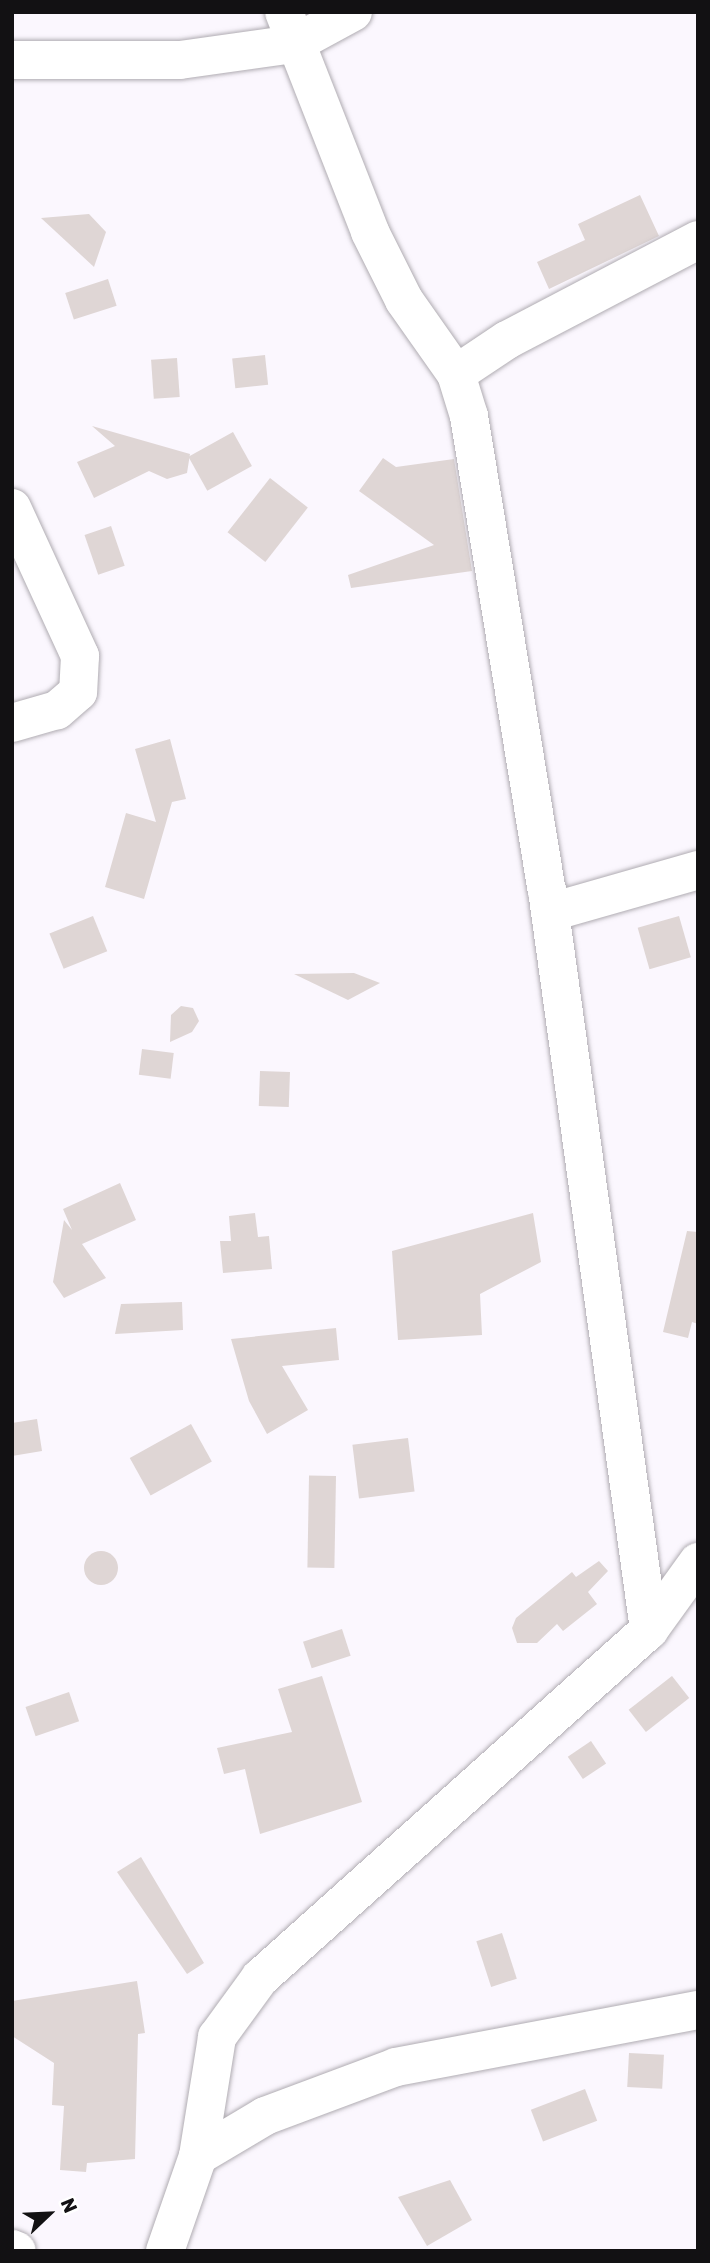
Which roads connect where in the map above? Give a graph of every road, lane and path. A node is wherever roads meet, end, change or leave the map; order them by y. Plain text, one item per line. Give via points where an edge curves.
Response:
1 (353, 12) edge
2 (289, 28) edge
3 (12, 60) edge
4 (698, 240) edge
5 (456, 374) junction
6 (12, 508) edge
7 (12, 723) edge
8 (698, 870) edge
9 (551, 912) junction
10 (698, 1562) edge
11 (649, 1630) junction
12 (698, 2010) edge
13 (198, 2156) junction
14 (165, 2251) edge

1 - 2 street
2 - 3 street via 180,60
2 - 5 street via 376,243 404,300
4 - 5 street via 507,340
5 - 9 street via 469,416
6 - 7 street via 80,656 78,692 57,710
8 - 9 street
9 - 11 street
10 - 11 street
11 - 13 street via 260,1978 217,2037
12 - 13 street via 396,2067 265,2116
13 - 14 street

